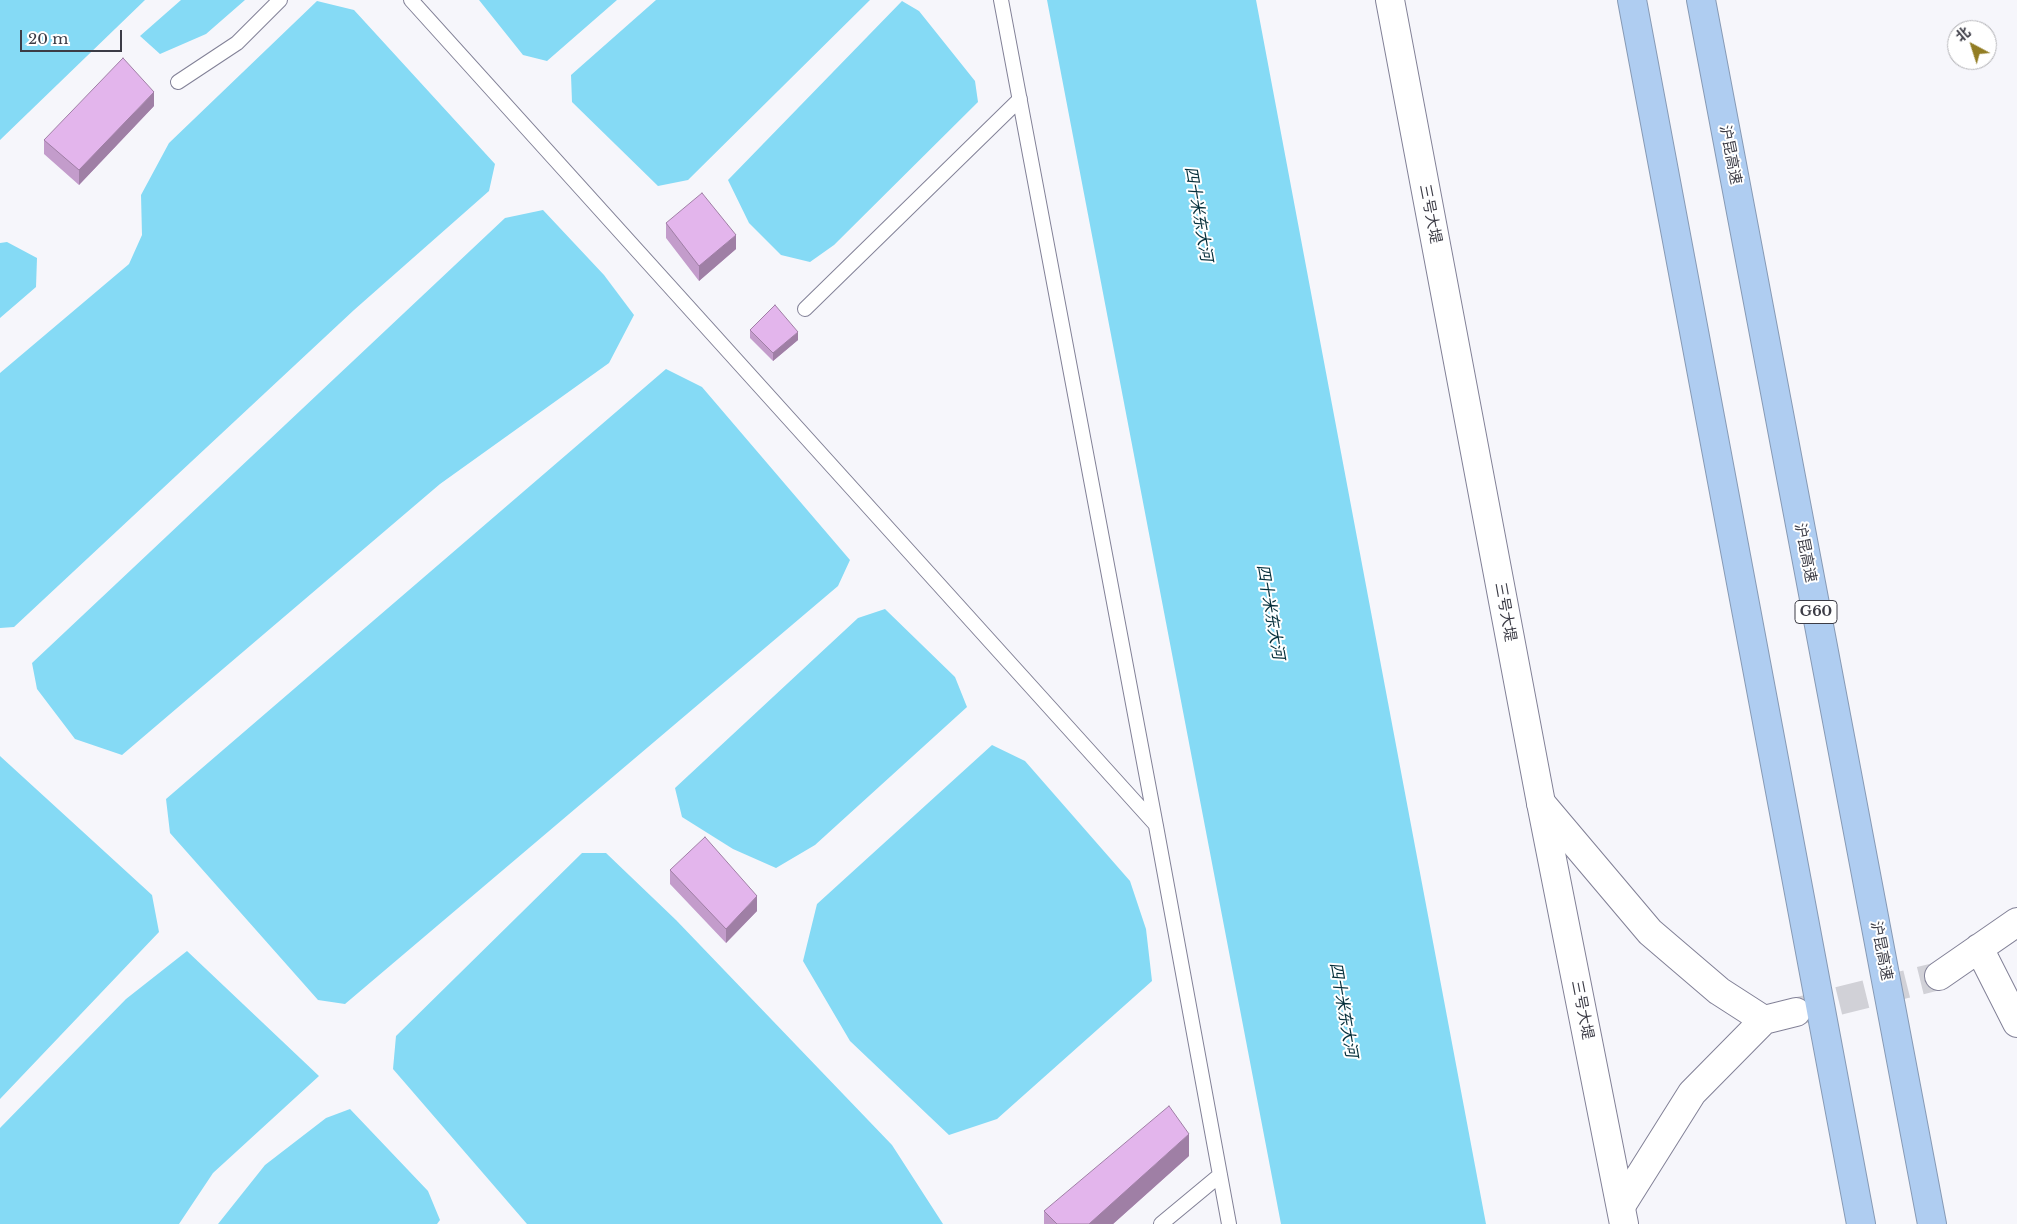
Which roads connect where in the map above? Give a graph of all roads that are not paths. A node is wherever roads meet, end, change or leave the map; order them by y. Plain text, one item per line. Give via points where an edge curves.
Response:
1 (280, 0) edge
2 (411, 0) edge
3 (1001, 0) edge
4 (1390, 0) edge
5 (1632, 0) edge
6 (1701, 0) edge
7 (178, 82) dead end
8 (1020, 99) junction
9 (805, 309) dead end
10 (1541, 803) junction
11 (1156, 826) junction
12 (2017, 922) edge
13 (1979, 948) junction
14 (1939, 976) tunnel mouth
15 (1796, 1012) tunnel mouth
16 (1764, 1020) junction
17 (2017, 1023) edge
18 (1220, 1175) junction
19 (1623, 1215) edge
20 (1161, 1224) edge
21 (1228, 1224) edge
22 (1861, 1224) edge
23 (1932, 1224) edge

1 - 7 lane via 236,43
2 - 11 lane
3 - 8 lane
4 - 10 street, 三号大堤
5 - 22 highway
6 - 23 highway, 沪昆高速 / G60
8 - 9 lane
8 - 11 lane
10 - 16 street via 1650,932 1719,991
10 - 19 street, 三号大堤
11 - 18 lane
12 - 13 street
13 - 14 street
13 - 17 street
15 - 16 street
16 - 19 street via 1692,1093
18 - 20 lane
18 - 21 lane

